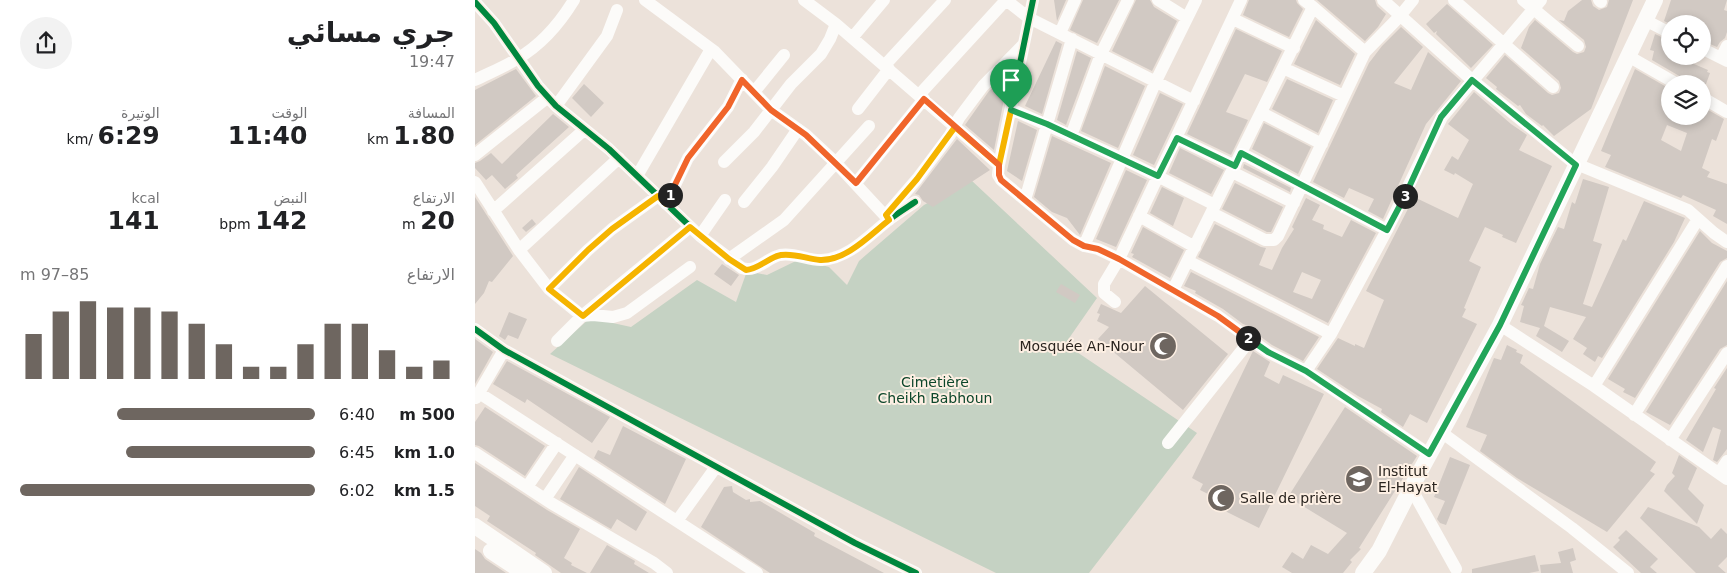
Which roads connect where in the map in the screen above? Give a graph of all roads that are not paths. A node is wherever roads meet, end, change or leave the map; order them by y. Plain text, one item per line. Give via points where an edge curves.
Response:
1 (574, 0) edge
2 (645, 0) edge
3 (884, 0) edge
4 (945, 0) edge
5 (1006, 0) edge
6 (1033, 0) edge
7 (1075, 0) edge
8 (1128, 0) edge
9 (1158, 0) edge
10 (1196, 0) edge
11 (1241, 0) edge
12 (1383, 0) edge
13 (1413, 0) edge
14 (1454, 0) edge
15 (1523, 0) edge
16 (1655, 0) edge
17 (475, 2) edge
18 (813, 2) edge
19 (1308, 4) edge
20 (1537, 4) edge
21 (617, 10) dead end
22 (1400, 16) junction
23 (1029, 18) junction
24 (1187, 18) junction
25 (1233, 19) junction
26 (1645, 20) junction
27 (836, 24) junction
28 (1661, 28) edge
29 (1060, 33) junction
30 (852, 38) junction
31 (1072, 39) junction
32 (1504, 43) junction
33 (1024, 44) junction
34 (1578, 46) dead end
35 (1727, 46) edge
36 (1294, 48) junction
37 (711, 49) junction
38 (1365, 52) junction
39 (1711, 53) edge
40 (1101, 54) junction
41 (784, 55) dead end
42 (1628, 56) junction
43 (519, 59) junction
44 (1724, 60) edge
45 (887, 67) junction
46 (1283, 68) junction
47 (1661, 75) edge
48 (475, 80) edge
49 (742, 80) junction
50 (1472, 80) junction
51 (1156, 81) junction
52 (1553, 87) dead end
53 (754, 92) junction
54 (1345, 96) junction
55 (922, 97) junction
56 (1194, 101) junction
57 (552, 102) junction
58 (1711, 103) edge
59 (858, 109) dead end
60 (771, 110) junction
61 (1011, 110) junction
62 (1727, 112) edge
63 (1262, 113) junction
64 (1047, 124) junction
65 (869, 126) dead end
66 (955, 127) junction
67 (798, 129) junction
68 (584, 130) junction
69 (1071, 136) junction
70 (1177, 138) junction
71 (1321, 144) junction
72 (1241, 153) junction
73 (475, 155) edge
74 (619, 158) junction
75 (1123, 158) junction
76 (723, 162) dead end
77 (836, 163) junction
78 (999, 165) junction
79 (1576, 165) junction
80 (1233, 169) junction
81 (637, 176) junction
82 (1158, 176) junction
83 (475, 182) edge
84 (856, 183) junction
85 (1302, 184) junction
86 (662, 200) junction
87 (725, 200) dead end
88 (1025, 200) junction
89 (744, 202) dead end
90 (915, 202) dead end
91 (1294, 203) junction
92 (1214, 209) junction
93 (493, 211) junction
94 (1139, 216) junction
95 (887, 218) junction
96 (1698, 219) junction
97 (690, 227) junction
98 (1387, 230) junction
99 (699, 236) junction
100 (1727, 242) edge
101 (1084, 246) junction
102 (1195, 247) junction
103 (519, 250) junction
104 (729, 259) junction
105 (1119, 259) junction
106 (1188, 261) junction
107 (690, 266) dead end
108 (1727, 266) edge
109 (549, 289) junction
110 (1173, 290) junction
111 (1115, 302) dead end
112 (583, 316) junction
113 (1500, 325) junction
114 (475, 329) edge
115 (1331, 334) junction
116 (1251, 339) junction
117 (557, 341) dead end
118 (504, 350) junction
119 (1727, 353) edge
120 (1306, 371) junction
121 (1593, 386) junction
122 (477, 397) edge
123 (1635, 416) junction
124 (1441, 432) junction
125 (1670, 440) junction
126 (557, 443) junction
127 (1168, 443) dead end
128 (475, 453) edge
129 (1429, 454) junction
130 (575, 455) junction
131 (1727, 461) edge
132 (716, 467) junction
133 (1723, 476) edge
134 (527, 487) junction
135 (1411, 488) junction
136 (545, 499) junction
137 (677, 521) junction
138 (475, 526) edge
139 (475, 540) edge
140 (1456, 569) dead end
141 (524, 573) edge
142 (544, 573) edge
143 (667, 573) edge
144 (757, 573) edge
145 (916, 573) edge
146 (1363, 573) edge
147 (1628, 573) edge

1 - 43 street via 545,38
2 - 37 street
3 - 30 street
4 - 45 street
5 - 23 street
5 - 55 street
6 - 23 street
7 - 29 street
8 - 40 street
9 - 24 street
10 - 24 street
11 - 25 street
12 - 22 street
13 - 22 street
14 - 32 street
15 - 20 street
16 - 26 main road
17 - 43 street
18 - 27 street
19 - 36 street
19 - 38 street
20 - 32 street
20 - 34 street
21 - 57 street via 607,36
22 - 38 street
22 - 50 street
23 - 29 street
23 - 33 street
24 - 51 street
25 - 36 street
25 - 56 street
26 - 28 street
26 - 42 main road
27 - 30 street
27 - 60 street via 821,54
29 - 31 street
30 - 45 street
31 - 40 street
31 - 64 street
32 - 50 street
32 - 52 street
33 - 61 street
33 - 66 street via 983,86
35 - 44 street
36 - 46 street
37 - 49 street
37 - 81 street
38 - 54 street
39 - 44 street
40 - 51 street
40 - 69 street
41 - 53 street
42 - 47 street
42 - 79 main road
43 - 48 street
43 - 57 street
45 - 55 street
45 - 59 street
46 - 54 street
46 - 63 street
49 - 53 street
49 - 86 street via 728,107 688,158
50 - 79 street
50 - 98 street via 1441,117
51 - 56 street
51 - 75 street
53 - 60 street
54 - 71 street
55 - 66 street
55 - 84 street
56 - 70 street
57 - 68 street
57 - 73 street
58 - 62 street
60 - 67 street
60 - 76 street
61 - 64 street
61 - 78 street
63 - 71 street
63 - 72 street
64 - 69 street
64 - 88 street
65 - 77 street
66 - 78 street
66 - 95 street
67 - 77 street
67 - 89 street
68 - 74 street
68 - 93 street
69 - 75 street
70 - 80 street
70 - 82 street
71 - 85 street
72 - 80 street
72 - 85 street
74 - 81 street
74 - 103 street
75 - 82 street
75 - 101 street
77 - 84 street
77 - 104 street via 784,220
78 - 88 street via 1001,180
79 - 96 street via 1688,210
79 - 113 main road
80 - 91 street
80 - 92 street
81 - 86 street
82 - 92 street
82 - 94 street
83 - 93 street
84 - 95 street
85 - 91 street
85 - 98 street
86 - 97 street
86 - 109 street via 612,229
87 - 99 street
88 - 101 street
90 - 95 street
91 - 92 street via 1278,236 1269,241
92 - 102 street
93 - 103 street
94 - 102 street
94 - 105 street
95 - 104 street via 849,252 834,258 821,260 779,255 749,270
96 - 100 street
96 - 121 street
97 - 99 street
97 - 112 street
98 - 115 street
99 - 104 street
101 - 105 street
102 - 106 street
103 - 109 street
105 - 110 street
105 - 111 street via 1103,288
106 - 110 street
106 - 115 street
107 - 112 street via 627,313 613,317
108 - 123 street
109 - 112 street
110 - 116 street
112 - 117 street
113 - 121 street
113 - 124 main road
114 - 118 street
115 - 120 street
116 - 120 street via 1268,352
116 - 127 street
118 - 122 street
118 - 132 street
119 - 125 street
120 - 129 street
121 - 123 street
122 - 126 street
123 - 125 street
124 - 129 main road
124 - 147 street
125 - 133 street
126 - 130 street
126 - 134 street
128 - 134 street
129 - 135 main road
130 - 136 street
130 - 137 street
131 - 133 street
132 - 137 street
132 - 145 street
134 - 136 street
135 - 140 street
135 - 146 main road via 1379,551
136 - 143 street
137 - 144 street
138 - 142 main road
139 - 141 main road

